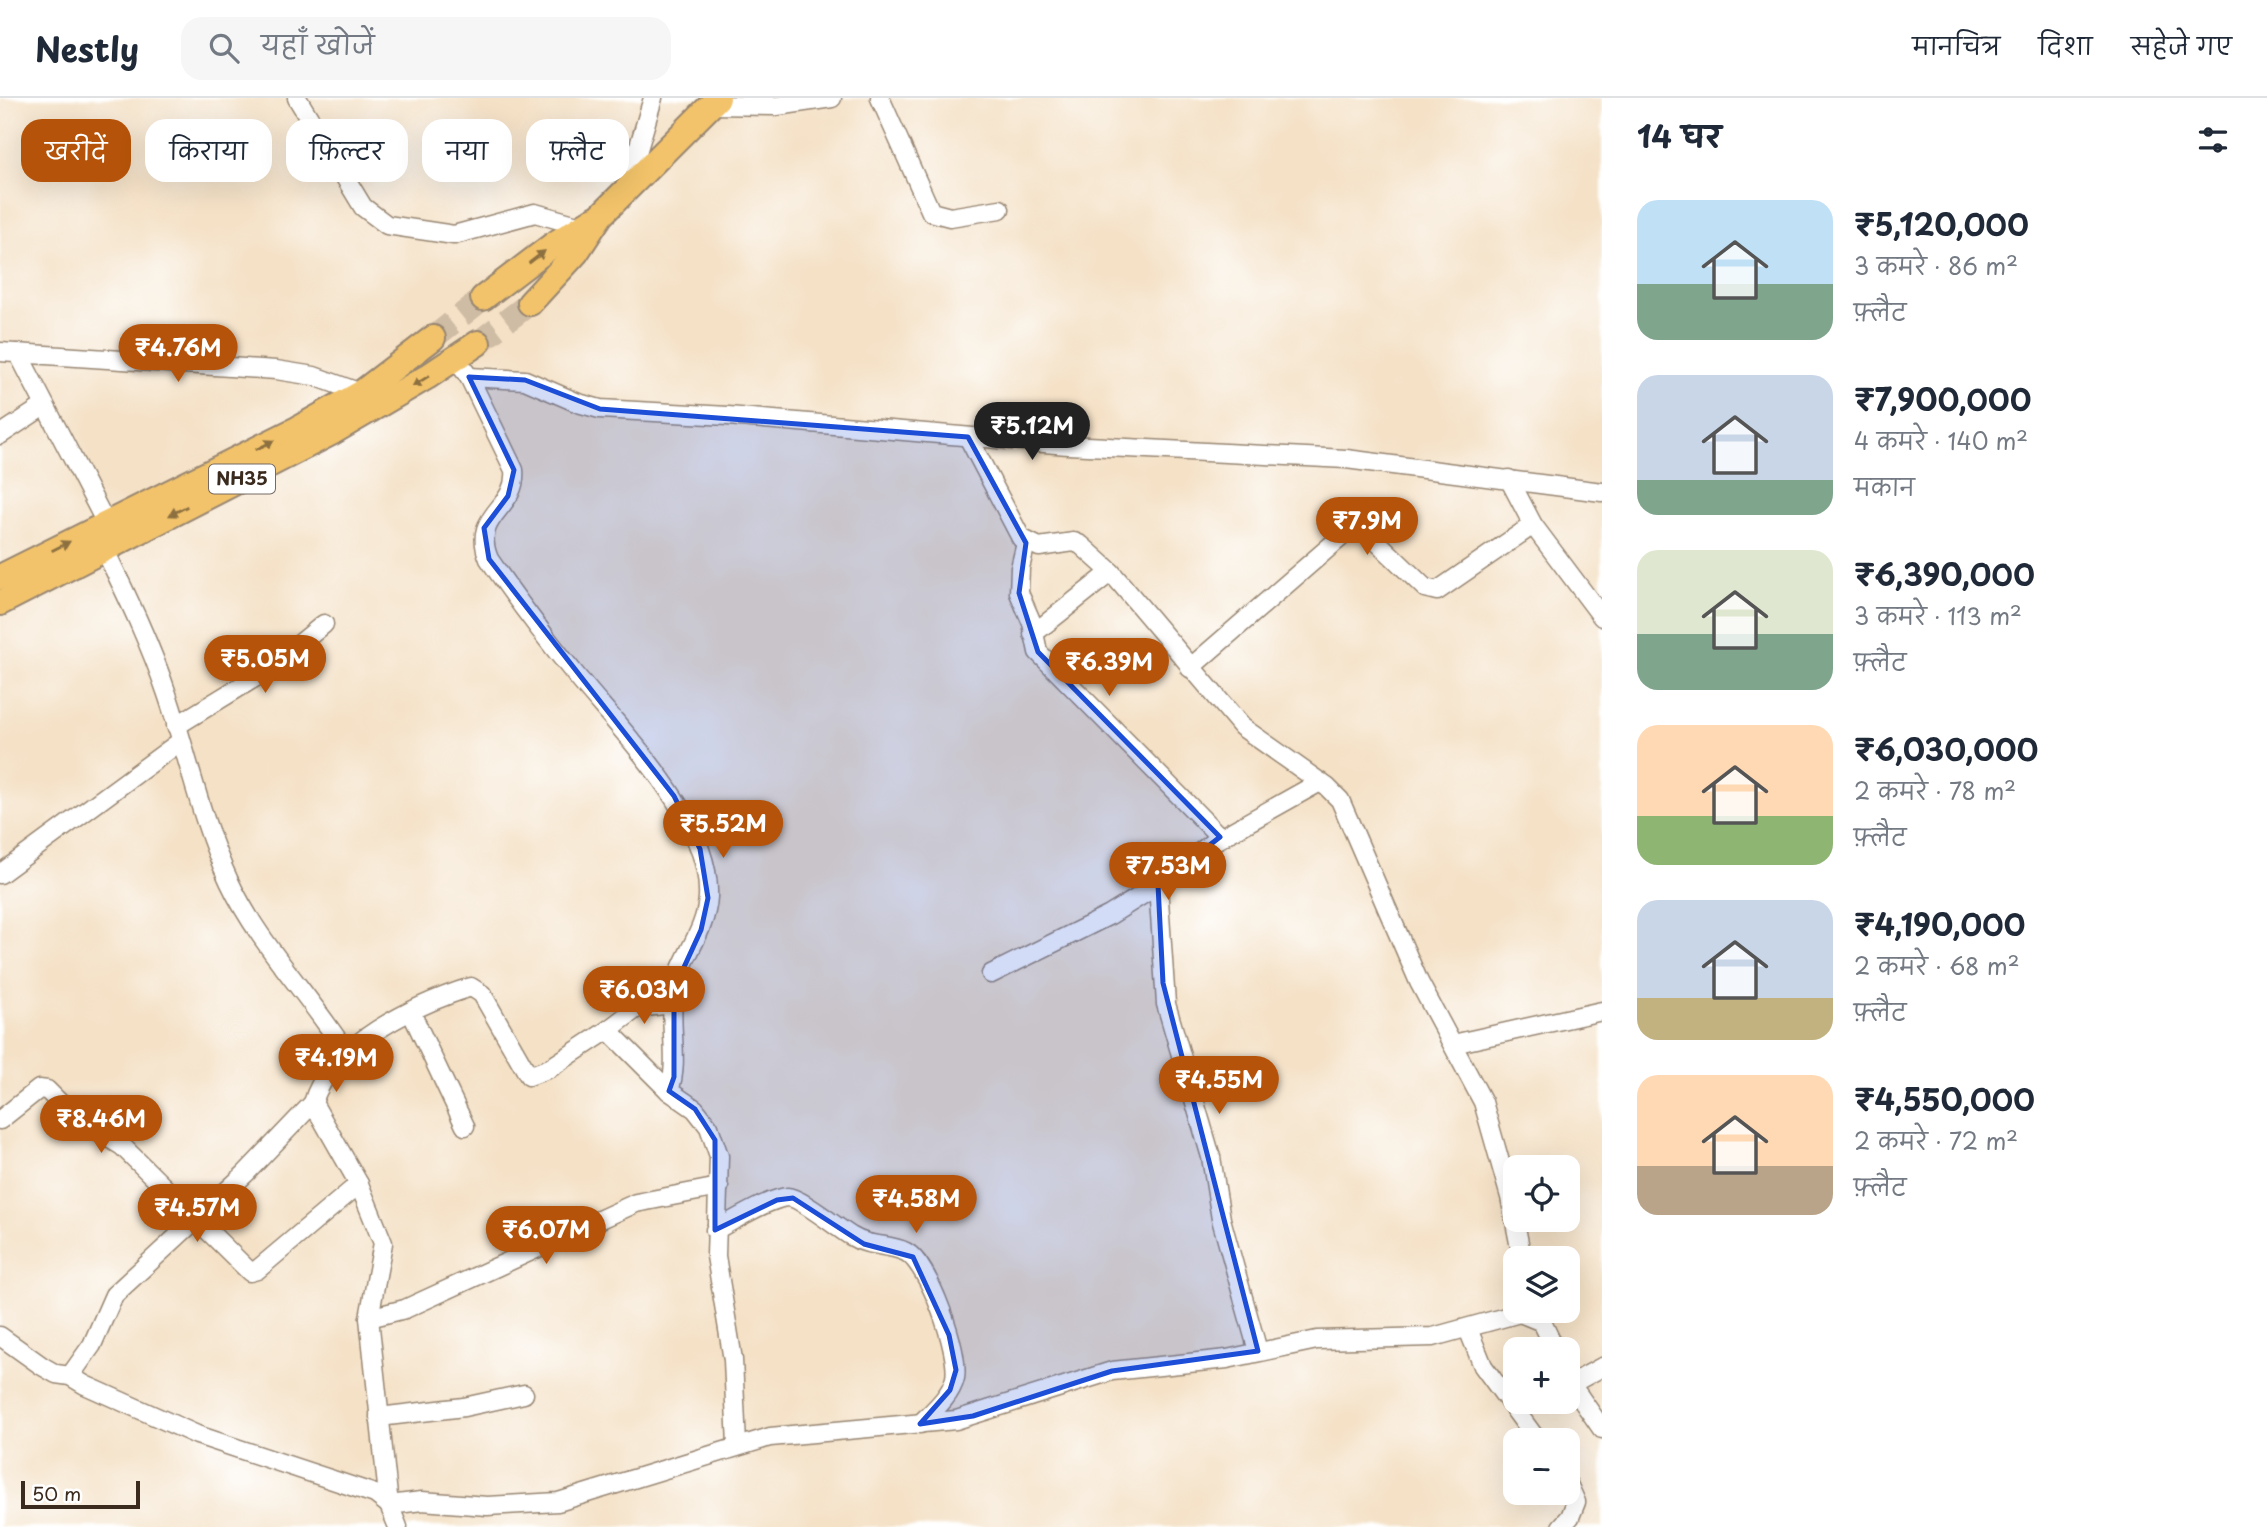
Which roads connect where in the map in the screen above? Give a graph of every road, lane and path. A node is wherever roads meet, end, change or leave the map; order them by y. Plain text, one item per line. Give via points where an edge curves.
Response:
1 (297, 98) edge
2 (653, 98) edge
3 (832, 98) edge
4 (880, 98) edge
5 (715, 101) edge
6 (626, 191) junction
7 (1000, 209) dead end
8 (591, 223) junction
9 (483, 298) tunnel mouth
10 (530, 303) tunnel mouth
11 (433, 338) tunnel mouth
12 (478, 343) tunnel mouth
13 (9, 352) edge
14 (462, 368) junction
15 (361, 393) junction
16 (44, 406) junction
17 (0, 435) edge
18 (968, 438) junction
19 (1509, 479) junction
20 (1602, 492) edge
21 (1533, 525) junction
22 (102, 534) junction
23 (1026, 543) junction
24 (1111, 572) junction
25 (0, 577) edge
26 (0, 603) edge
27 (1602, 616) edge
28 (324, 624) dead end
29 (1033, 634) junction
30 (1190, 668) junction
31 (179, 734) junction
32 (1320, 782) junction
33 (1220, 837) junction
34 (0, 874) edge
35 (1158, 886) junction
36 (991, 974) dead end
37 (672, 1004) junction
38 (411, 1012) junction
39 (1602, 1012) edge
40 (608, 1030) junction
41 (1453, 1044) junction
42 (345, 1052) junction
43 (669, 1091) junction
44 (313, 1103) junction
45 (0, 1120) edge
46 (466, 1126) dead end
47 (359, 1184) junction
48 (719, 1187) junction
49 (195, 1219) junction
50 (715, 1230) junction
51 (1520, 1246) edge
52 (369, 1318) junction
53 (1503, 1318) edge
54 (1468, 1329) junction
55 (0, 1336) edge
56 (1258, 1351) junction
57 (1602, 1367) edge
58 (71, 1376) junction
59 (1580, 1377) edge
60 (524, 1394) dead end
61 (1580, 1398) edge
62 (379, 1417) junction
63 (920, 1424) junction
64 (1528, 1428) edge
65 (1602, 1429) edge
66 (737, 1445) junction
67 (388, 1505) junction
68 (1575, 1505) edge
69 (398, 1527) edge
70 (1561, 1527) edge

1 - 8 street via 363,207 387,225 454,235 536,213
2 - 6 street
3 - 5 street via 777,106
4 - 7 street via 931,212 950,217
5 - 6 highway
6 - 8 highway
9 -> 8 highway
8 - 10 highway via 576,253
11 - 15 highway, NH35
12 - 14 highway, NH35
13 - 15 street via 276,370 314,376
13 - 16 street
14 - 18 street via 525,380 600,408
14 -> 22 highway, NH35 via 333,432
14 - 37 street via 514,470 508,496 484,528 483,546 489,559 674,796 699,849 708,898 701,930 676,982
22 -> 15 highway, NH35
16 - 17 street
16 - 22 street
18 - 19 street via 1346,459
18 - 23 street
19 - 20 street
19 - 21 street
21 - 27 street
21 - 30 street via 1437,591 1425,588 1365,530 1349,530
25 -> 22 highway, NH35
22 - 26 highway, NH35
22 - 31 street via 143,628
23 - 24 street via 1039,547 1074,542
23 - 29 street via 1018,584
24 - 29 street
24 - 30 street
28 - 31 street
29 - 33 street via 1042,658
30 - 32 street via 1242,727
31 - 34 street
31 - 42 street via 230,884 258,932
32 - 33 street
32 - 41 street via 1347,812 1419,982
33 - 35 street
35 - 36 street via 1090,926
35 - 56 street via 1166,1004 1211,1157 1221,1219
37 - 40 street via 637,1008
37 - 43 street via 674,1077
38 - 40 street via 475,988 525,1073 534,1076
38 - 42 street
38 - 46 street
39 - 41 street
40 - 43 street
41 - 51 street via 1488,1113
42 - 44 street via 320,1082
43 - 48 street via 695,1109 709,1127 719,1156
44 - 47 street
44 - 49 street
45 - 49 street via 44,1089 73,1116 122,1146
47 - 49 street via 254,1272 244,1270
47 - 52 street via 383,1243
48 - 50 street
48 - 52 street via 643,1201 405,1309
49 - 58 street via 114,1296 92,1345
50 - 63 street via 777,1200 793,1198 864,1244 913,1256 925,1273 949,1335 956,1370 950,1390
50 - 66 street via 733,1360
52 - 62 street
53 - 54 street
54 - 56 street via 1414,1339 1317,1340
54 - 64 street via 1483,1366
55 - 58 street via 56,1374
56 - 63 street via 1227,1359 1112,1371 973,1416
57 - 59 street
58 - 67 street via 197,1435 325,1475 375,1494
60 - 62 street
61 - 65 street
62 - 67 street
63 - 66 street via 797,1434
66 - 67 street via 558,1502
67 - 69 street
68 - 70 street

